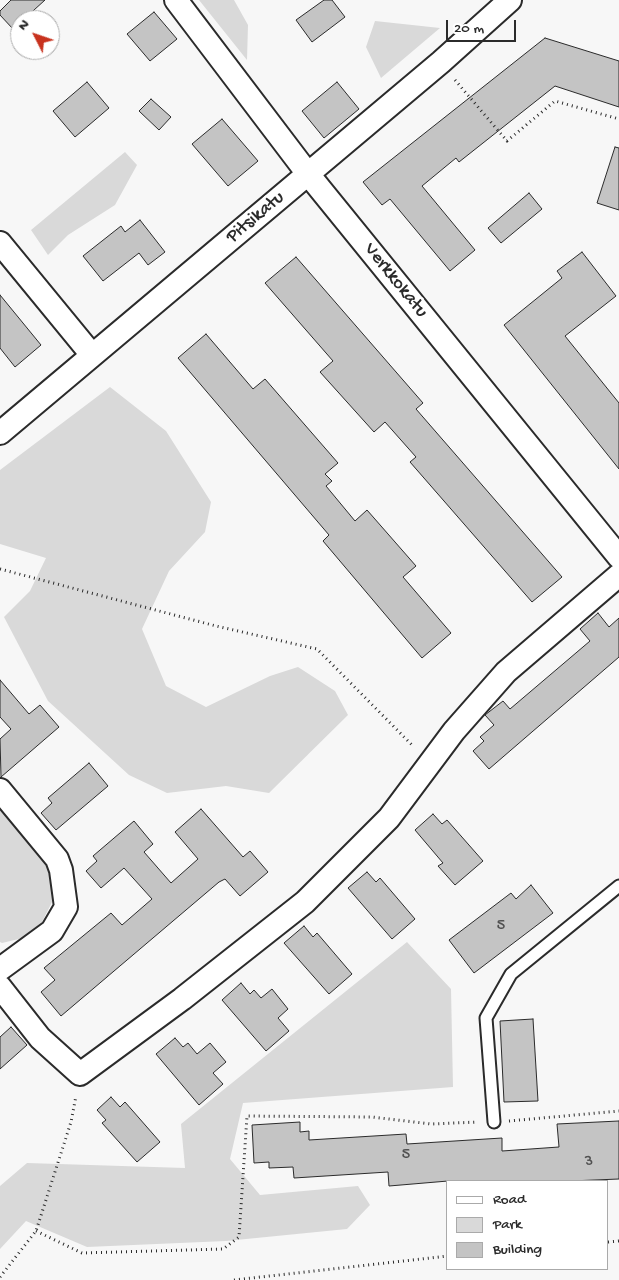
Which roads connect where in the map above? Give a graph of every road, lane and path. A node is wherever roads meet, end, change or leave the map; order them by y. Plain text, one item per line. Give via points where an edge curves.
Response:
1 (176, 0) edge
2 (510, 0) edge
3 (440, 62) junction
4 (619, 119) edge
5 (308, 174) junction
6 (0, 243) edge
7 (92, 355) junction
8 (0, 433) edge
9 (619, 557) edge
10 (0, 569) edge
11 (619, 576) edge
12 (430, 763) junction
13 (0, 790) edge
14 (619, 886) edge
15 (0, 968) edge
16 (0, 987) edge
17 (80, 1074) junction
18 (619, 1111) edge
19 (494, 1122) junction
20 (36, 1231) junction
21 (446, 1256) edge
22 (0, 1277) edge
23 (234, 1280) edge

1 - 5 street, Verkkokatu
2 - 3 street, Pitsikatu
3 - 4 path via 507,141 555,101
3 - 5 street, Pitsikatu
5 - 7 street, Pitsikatu
5 - 9 street, Verkkokatu
6 - 7 street
7 - 8 street, Pitsikatu
10 - 12 path via 317,649
11 - 12 street via 506,672
12 - 17 street via 388,818 305,902
13 - 15 street via 57,859 66,907 52,931
14 - 19 lane via 511,974 486,1018
16 - 17 street via 40,1038
17 - 20 path via 71,1122
18 - 19 path
19 - 20 path via 431,1124 372,1117 247,1116 238,1237 223,1249 82,1253
20 - 22 path
21 - 23 path

